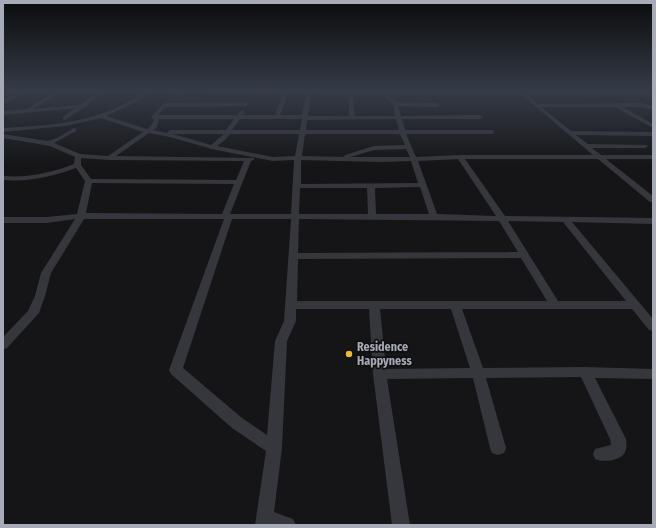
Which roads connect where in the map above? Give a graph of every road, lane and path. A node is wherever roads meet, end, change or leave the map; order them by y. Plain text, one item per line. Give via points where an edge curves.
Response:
1 (69, 116) edge
2 (102, 116) joint
3 (551, 116) edge
4 (634, 116) edge
5 (154, 117) joint
6 (239, 117) junction
7 (277, 117) joint
8 (304, 117) junction
9 (480, 117) dead end
10 (65, 118) dead end
11 (352, 118) joint
12 (397, 118) junction
13 (640, 119) junction
14 (653, 119) edge
15 (653, 126) edge
16 (3, 130) edge
17 (74, 130) dead end
18 (147, 131) junction
19 (229, 132) junction
20 (303, 132) junction
21 (402, 132) junction
22 (492, 132) dead end
23 (571, 133) junction
24 (653, 134) edge
25 (4, 137) edge
26 (47, 143) junction
27 (587, 146) junction
28 (645, 146) dead end
29 (212, 147) junction
30 (408, 147) junction
31 (599, 156) junction
32 (653, 157) edge
33 (109, 158) junction
34 (298, 158) junction
35 (334, 158) junction
36 (460, 158) junction
37 (248, 159) junction
38 (273, 159) junction
39 (414, 159) junction
40 (77, 160) junction
41 (3, 178) edge
42 (89, 181) junction
43 (239, 182) junction
44 (423, 185) junction
45 (297, 186) junction
46 (371, 186) junction
47 (653, 200) edge
48 (81, 216) junction
49 (227, 216) junction
50 (295, 217) junction
51 (372, 217) junction
52 (434, 217) junction
53 (502, 218) junction
54 (3, 220) edge
55 (566, 220) junction
56 (653, 220) edge
57 (524, 255) junction
58 (293, 256) junction
59 (290, 305) junction
60 (374, 305) junction
61 (455, 305) junction
62 (555, 305) junction
63 (635, 305) junction
64 (653, 327) edge
65 (3, 345) edge
66 (585, 372) junction
67 (478, 373) junction
68 (380, 374) junction
69 (653, 374) edge
70 (274, 448) junction
71 (498, 448) dead end
72 (601, 454) dead end
73 (264, 521) edge
74 (287, 525) edge
75 (401, 525) edge

1 - 10 street
2 - 16 street via 77,122
2 - 18 street
3 - 23 street
4 - 13 street
5 - 6 street
5 - 18 street via 157,120 154,127
6 - 7 street
6 - 19 street
7 - 8 street
8 - 11 street
8 - 20 street
9 - 12 street
11 - 12 street
12 - 21 street
13 - 14 street
13 - 15 street
17 - 26 street
18 - 19 street
18 - 29 street
18 - 33 street
19 - 20 street
19 - 29 street via 223,140
20 - 21 street
20 - 34 street
21 - 22 street
21 - 30 street
23 - 24 street
23 - 27 street
25 - 26 street
26 - 40 street via 71,151
27 - 28 street
27 - 31 street
29 - 38 street
30 - 35 street via 374,148
30 - 39 street
31 - 32 street
31 - 36 street
31 - 47 street
33 - 37 street
33 - 40 street
34 - 35 street
34 - 38 street
34 - 45 street
35 - 39 street
36 - 39 street
36 - 53 street
37 - 38 street
37 - 43 street
39 - 44 street
40 - 41 street via 38,178
40 - 42 street
42 - 43 street
42 - 48 street
43 - 49 street
44 - 46 street
44 - 52 street
45 - 46 street
45 - 50 street
46 - 51 street
48 - 49 street
48 - 54 street via 47,220
48 - 65 street via 46,273 33,313
49 - 50 street
49 - 70 street via 176,370 237,423
50 - 51 street
50 - 58 street
51 - 52 street
52 - 53 street
53 - 55 street
53 - 57 street
55 - 56 street
55 - 63 street
57 - 58 street
57 - 62 street
58 - 59 street
59 - 60 street
59 - 70 street via 290,321 281,341
60 - 61 street
60 - 68 street
61 - 62 street
61 - 67 street
62 - 63 street
63 - 64 street
66 - 67 street
66 - 69 street
66 - 72 street via 618,438 619,448 614,452
67 - 68 street
67 - 71 street
68 - 75 street
70 - 73 street
73 - 74 street

